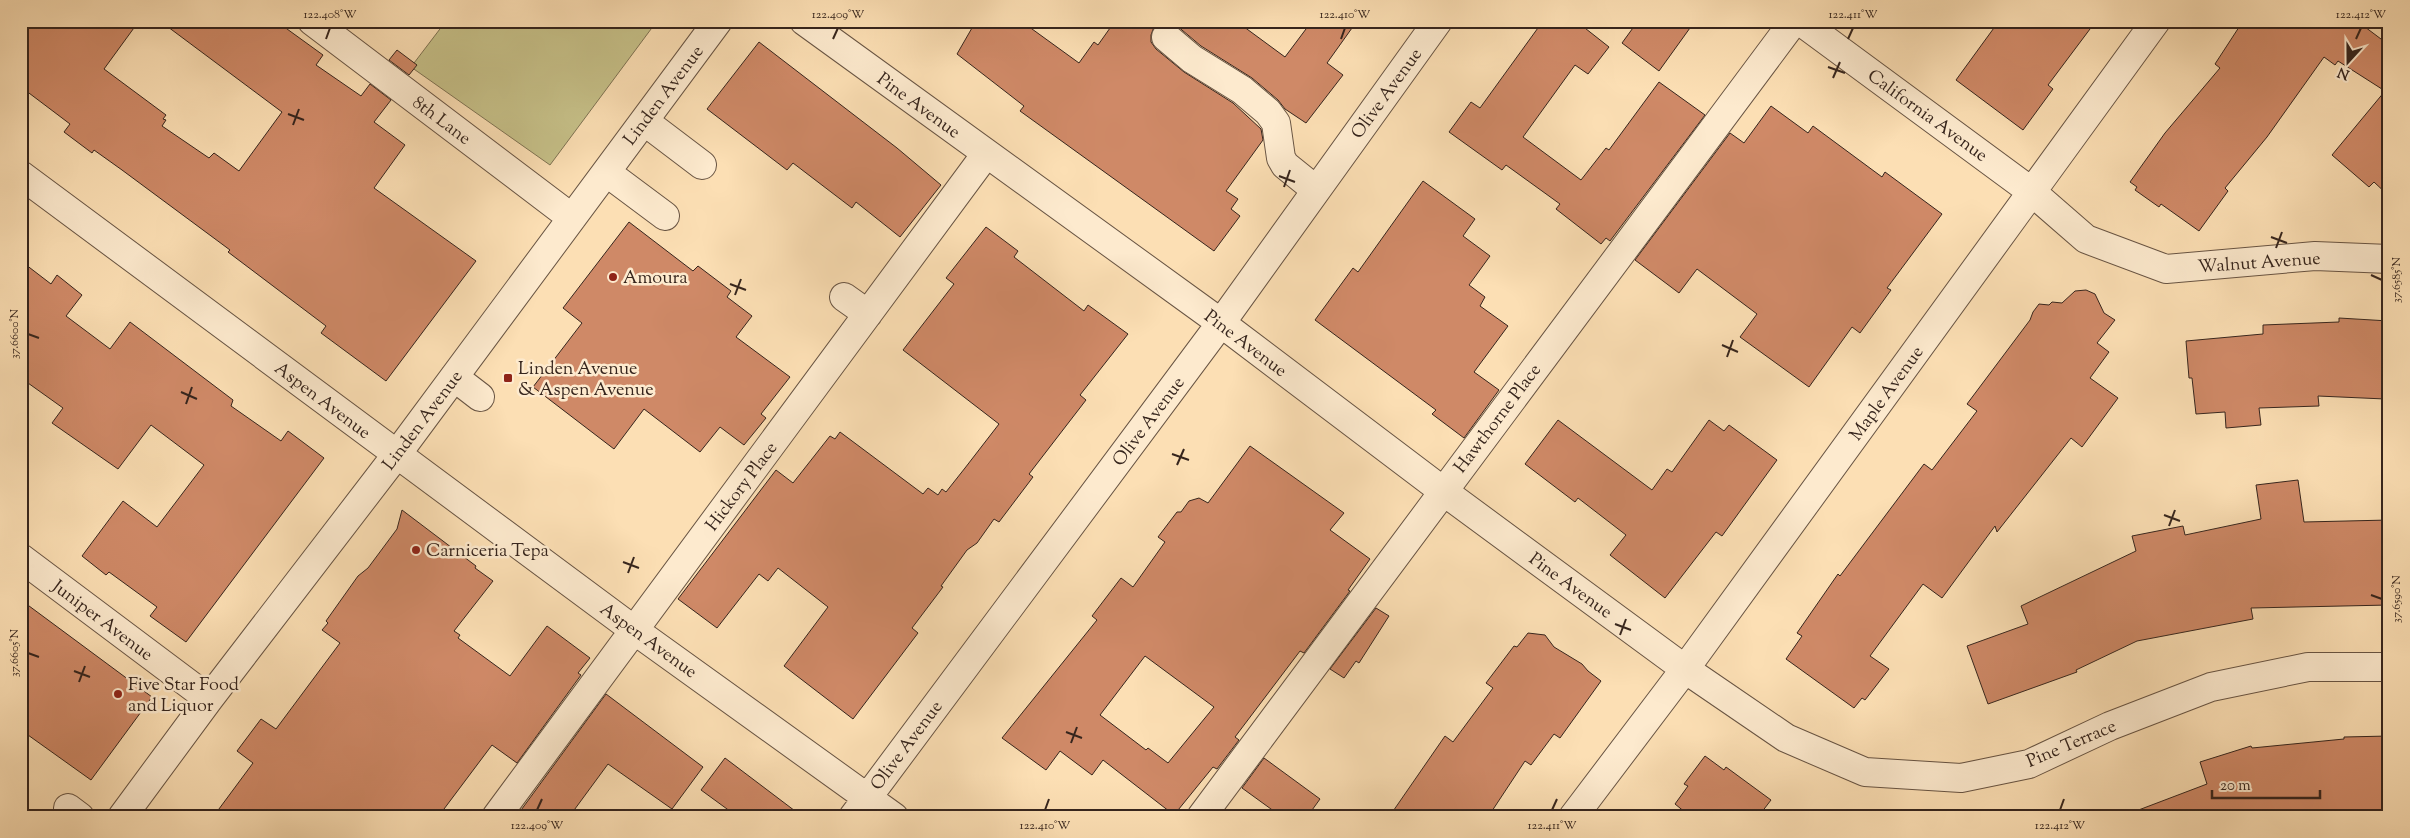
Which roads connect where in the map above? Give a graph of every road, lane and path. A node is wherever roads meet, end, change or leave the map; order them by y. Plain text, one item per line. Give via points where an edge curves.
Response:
1 (312, 21) edge
2 (718, 21) edge
3 (804, 21) edge
4 (1438, 21) edge
5 (1794, 21) edge
6 (1800, 21) edge
7 (2156, 21) edge
8 (1166, 37) dead end
9 (644, 121) junction
10 (986, 154) junction
11 (702, 165) dead end
12 (606, 172) junction
13 (21, 175) edge
14 (1316, 190) junction
15 (2032, 192) junction
16 (665, 216) dead end
17 (572, 218) junction
18 (2389, 259) edge
19 (844, 297) dead end
20 (868, 314) junction
21 (1221, 324) junction
22 (454, 377) junction
23 (480, 397) dead end
24 (397, 454) junction
25 (1442, 491) junction
26 (21, 558) edge
27 (634, 630) junction
28 (2389, 667) edge
29 (1685, 669) junction
30 (209, 699) junction
31 (1614, 763) junction
32 (860, 807) edge
33 (122, 817) edge
34 (496, 817) edge
35 (894, 817) edge
36 (1201, 817) edge
37 (1573, 817) edge
38 (1596, 817) edge

1 - 17 street, 8th Lane
2 - 9 street, Linden Avenue
3 - 10 street, Pine Avenue
4 - 14 street, Olive Avenue
5 - 25 street, Hawthorne Place
6 - 15 street, California Avenue
7 - 15 street, Maple Avenue
8 - 14 street via 1268,112 1276,123 1284,165
9 - 11 street
9 - 12 street, Linden Avenue
10 - 20 street, Hickory Place
10 - 21 street, Pine Avenue
12 - 16 street
12 - 17 street, Linden Avenue
13 - 24 street, Aspen Avenue
14 - 21 street, Olive Avenue
15 - 18 street, Walnut Avenue via 2086,239 2166,269 2316,256
15 - 29 street, Maple Avenue
17 - 22 street, Linden Avenue
19 - 20 street
20 - 27 street, Hickory Place via 685,547
21 - 25 street, Pine Avenue
21 - 32 street, Olive Avenue
22 - 23 street
22 - 24 street, Linden Avenue
24 - 27 street, Aspen Avenue
24 - 30 street, Linden Avenue
25 - 29 street, Pine Avenue
25 - 36 street, Hawthorne Place
26 - 30 street, Juniper Avenue
27 - 32 street, Aspen Avenue
27 - 34 street, Hickory Place
28 - 29 street, Pine Terrace via 2308,667 2211,687 2110,726 2029,764 1961,778 1865,772 1786,738
29 - 31 street, Maple Avenue
30 - 33 street, Linden Avenue
31 - 37 street, Maple Avenue
31 - 38 street, Maple Avenue
32 - 35 street, Aspen Avenue

